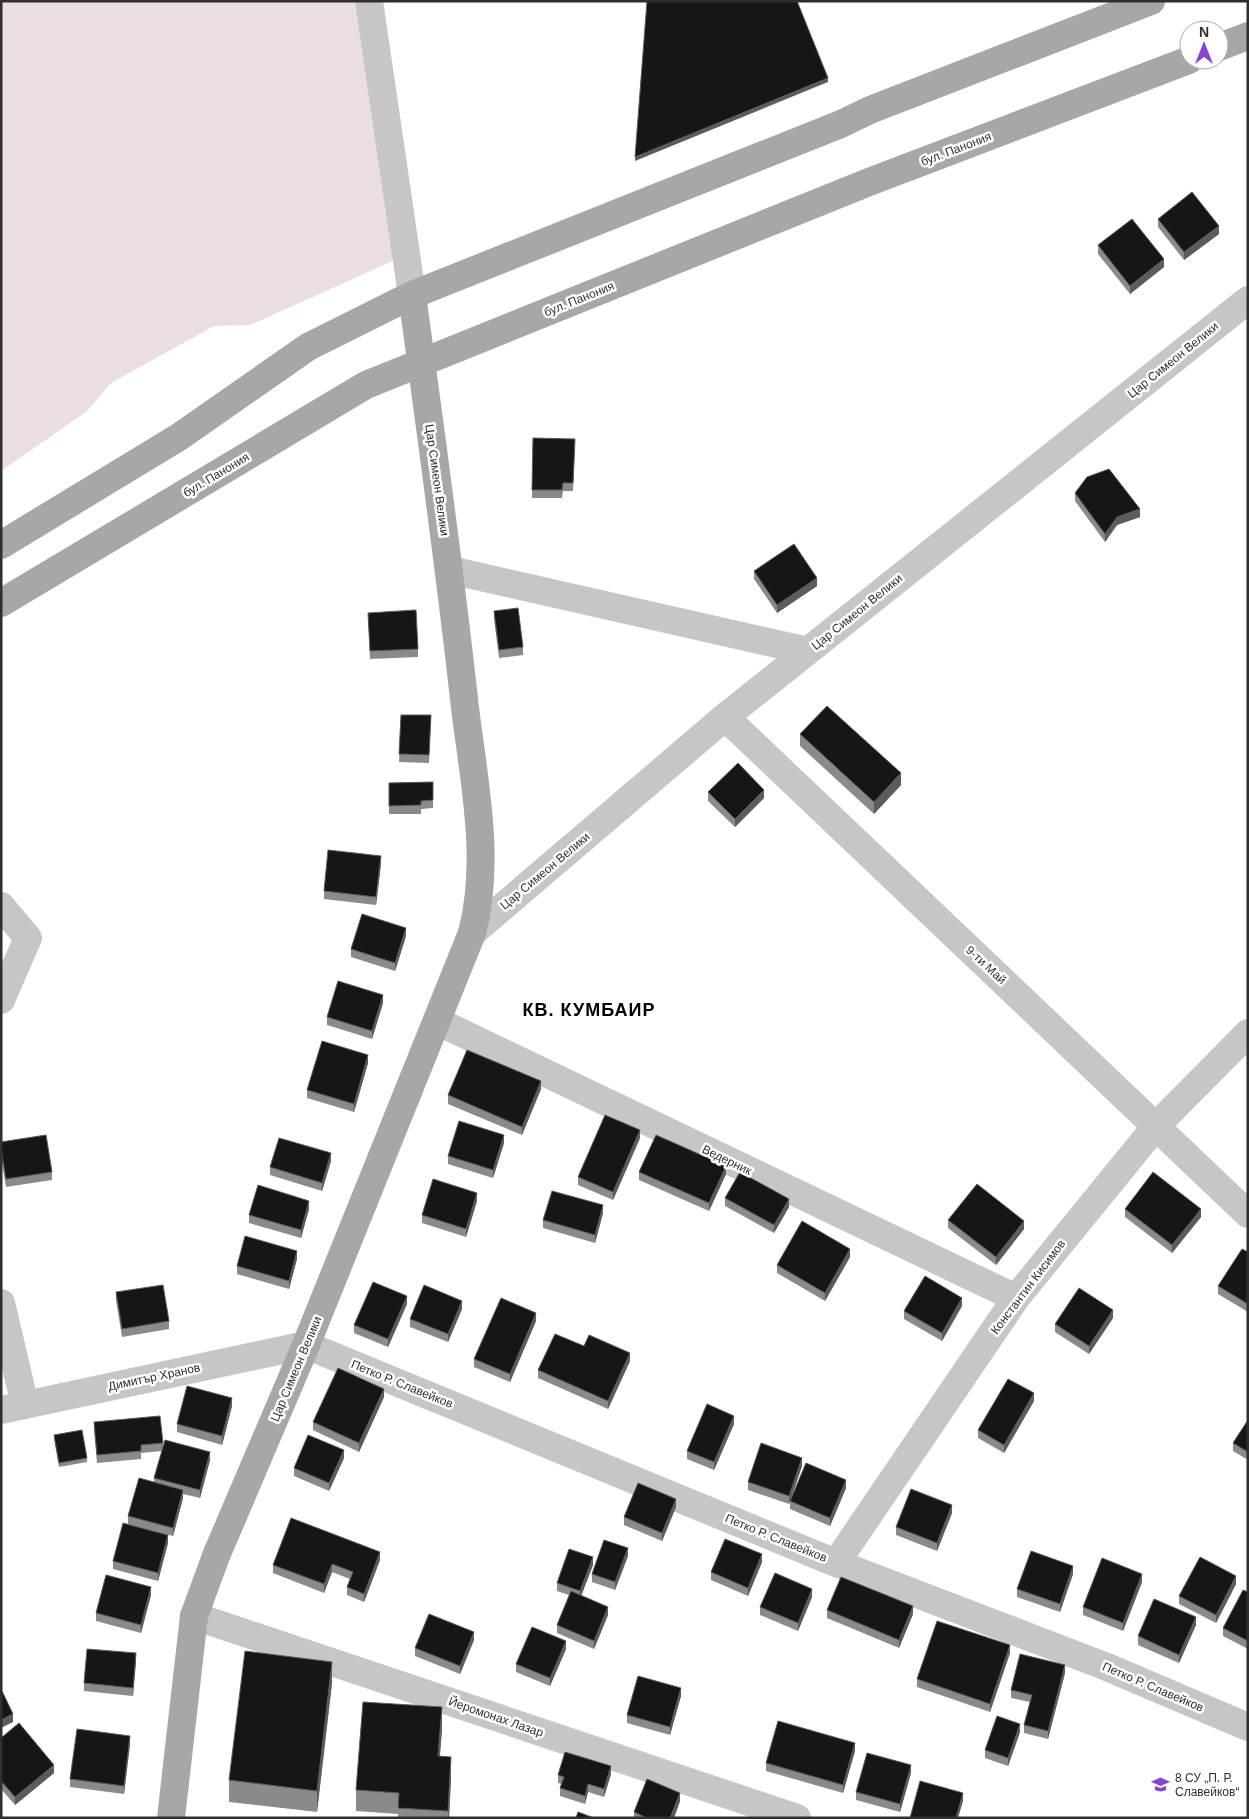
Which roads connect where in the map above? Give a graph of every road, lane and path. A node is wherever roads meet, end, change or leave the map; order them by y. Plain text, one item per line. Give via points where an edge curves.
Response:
1 (369, 1) edge
2 (1151, 1) edge
3 (1248, 36) edge
4 (1229, 44) edge
5 (1179, 64) edge
6 (412, 295) junction
7 (1248, 300) edge
8 (421, 362) junction
9 (1, 544) edge
10 (450, 570) junction
11 (1, 603) edge
12 (808, 651) junction
13 (725, 718) junction
14 (1, 906) edge
15 (472, 933) junction
16 (1, 1000) edge
17 (437, 1021) junction
18 (1248, 1033) edge
19 (1156, 1126) junction
20 (1248, 1214) edge
21 (1016, 1298) junction
22 (1, 1303) edge
23 (306, 1345) junction
24 (13, 1407) edge
25 (836, 1563) junction
26 (194, 1616) junction
27 (1248, 1727) edge
28 (171, 1818) edge
29 (797, 1818) edge

1 - 6 street
2 - 6 main road via 870,110
3 - 4 main road
5 - 8 main road, бул. Панония via 869,182
6 - 8 main road, Цар Симеон Велики
6 - 9 main road via 308,347 179,437
7 - 12 street, Цар Симеон Велики
8 - 10 main road, Цар Симеон Велики
8 - 11 main road, бул. Панония via 366,385
10 - 12 street
10 - 15 main road, Цар Симеон Велики via 479,832 480,905
12 - 13 street, Цар Симеон Велики
13 - 15 street, Цар Симеон Велики
13 - 19 street, 9-ти Май
14 - 16 street via 28,938
15 - 17 main road, Цар Симеон Велики
17 - 21 street, Ведерник
17 - 23 main road, Цар Симеон Велики
18 - 19 street, Константин Кисимов
19 - 20 street, 9-ти Май
19 - 21 street, Константин Кисимов
21 - 25 street, Константин Кисимов
22 - 24 street
23 - 24 street, Димитър Хранов
23 - 25 street, Петко Р. Славейков
23 - 26 main road, Цар Симеон Велики via 216,1556
25 - 27 street, Петко Р. Славейков via 1107,1667
26 - 28 main road, Цар Симеон Велики
26 - 29 street, Йеромонах Лазар

